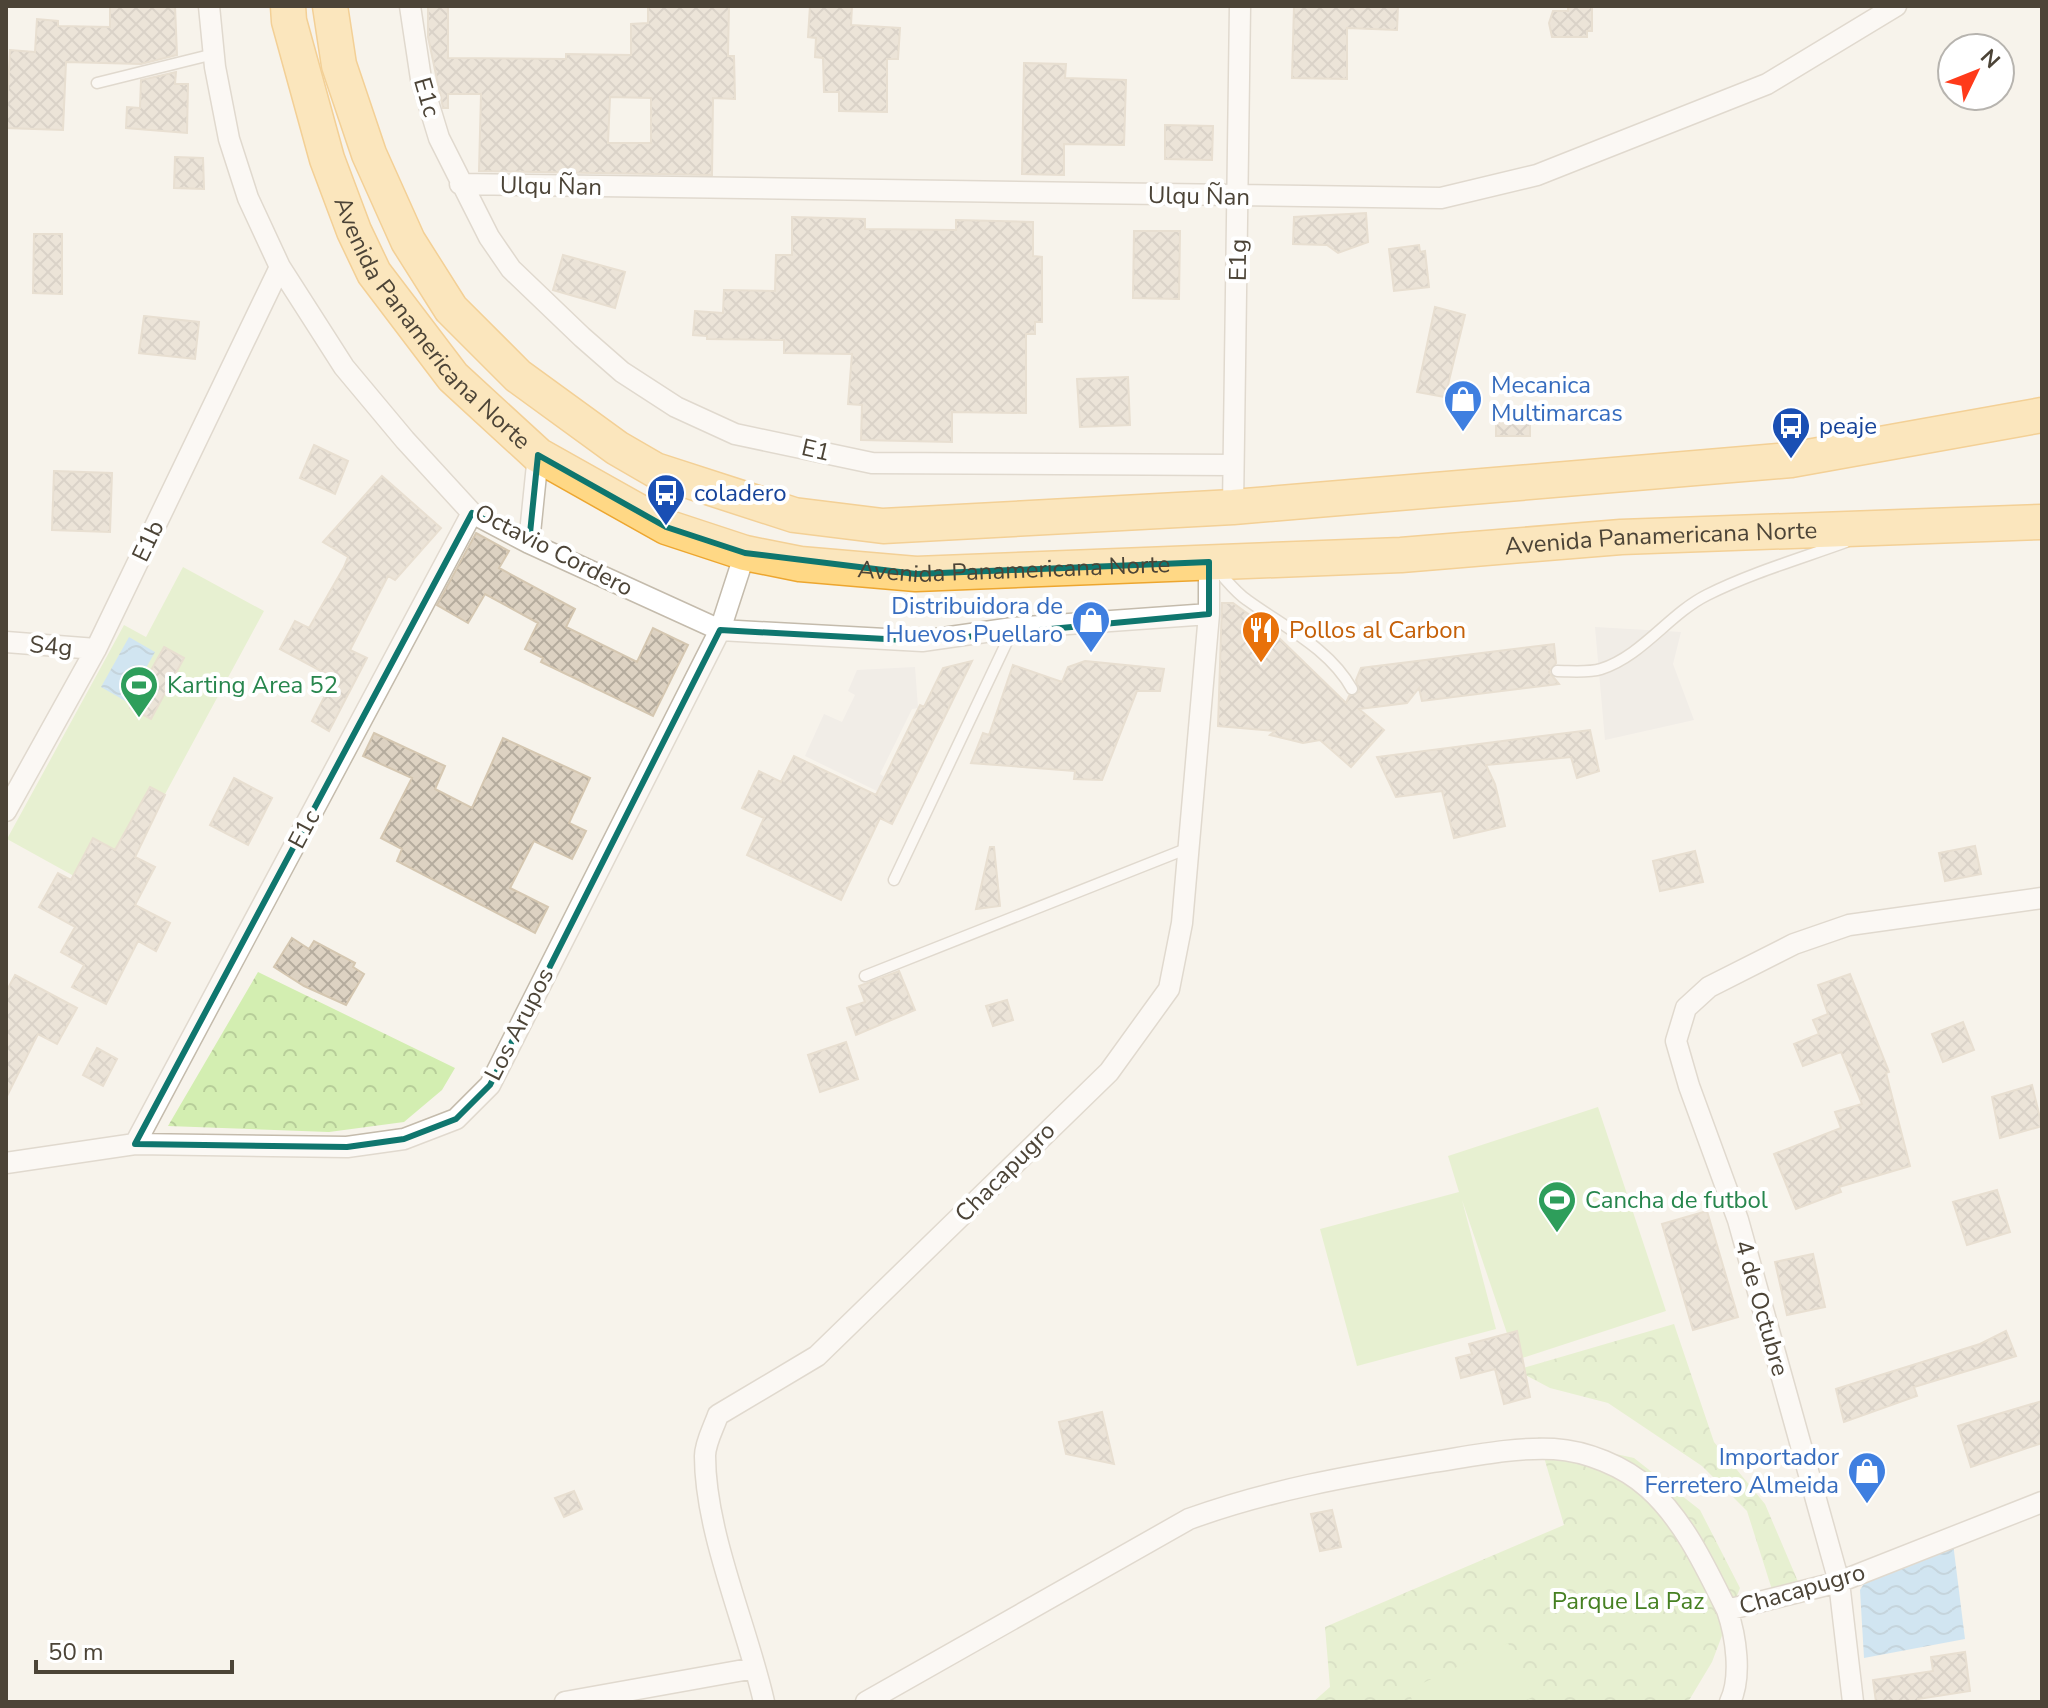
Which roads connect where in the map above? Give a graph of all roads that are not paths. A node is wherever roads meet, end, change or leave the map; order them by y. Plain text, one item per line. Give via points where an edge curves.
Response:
1 (209, 6) edge
2 (288, 6) edge
3 (330, 6) edge
4 (410, 6) edge
5 (1240, 6) edge
6 (1896, 6) edge
7 (214, 54) junction
8 (97, 83) dead end
9 (460, 184) junction
10 (1239, 197) junction
11 (280, 267) junction
12 (2042, 415) edge
13 (538, 455) junction
14 (1233, 465) junction
15 (1233, 507) junction
16 (472, 513) junction
17 (2042, 522) edge
18 (1884, 529) junction
19 (529, 543) junction
20 (745, 553) junction
21 (1209, 562) junction
22 (1209, 614) junction
23 (1013, 628) junction
24 (720, 630) junction
25 (6, 642) edge
26 (96, 649) junction
27 (1557, 671) dead end
28 (1352, 689) dead end
29 (6, 811) edge
30 (1186, 849) junction
31 (894, 880) dead end
32 (2042, 898) edge
33 (865, 976) dead end
34 (135, 1144) junction
35 (6, 1163) edge
36 (2042, 1502) edge
37 (1839, 1582) junction
38 (1727, 1610) junction
39 (755, 1668) junction
40 (565, 1702) edge
41 (764, 1702) edge
42 (866, 1702) edge
43 (1730, 1702) edge
44 (1853, 1702) edge

1 - 7 street, Octavio Cordero
2 - 13 highway, Avenida Panamericana Norte via 327,159 374,273 453,377
3 - 15 highway, Avenida Panamericana Norte via 339,65 369,154 408,241 451,309 518,376 655,470 794,515 883,526
4 - 9 street, E1c via 421,79
5 - 10 street, E1g
6 - 10 street, Ulqu Ñan via 1767,84 1537,175 1441,198
7 - 8 lane
7 - 11 street, Octavio Cordero via 229,139 248,198
9 - 10 street, Ulqu Ñan
9 - 14 street, E1 via 511,269 582,337 663,398 735,434 872,463
10 - 14 street, E1g
11 - 16 street, Octavio Cordero via 344,367
11 - 26 street, E1b
12 - 15 highway, Avenida Panamericana Norte via 1791,460
13 - 19 street
13 - 20 highway, Avenida Panamericana Norte via 666,527
14 - 15 street
16 - 19 street, Octavio Cordero
16 - 34 street, E1c
17 - 18 highway, Avenida Panamericana Norte
18 - 21 highway, Avenida Panamericana Norte via 1621,537 1401,555
18 - 27 lane via 1705,596 1601,669
19 - 24 street, Octavio Cordero
20 - 21 highway, Avenida Panamericana Norte via 800,564 916,574
20 - 24 street, Los Arupos
21 - 22 street, Chacapugro
21 - 28 lane via 1244,598 1294,629 1341,669
22 - 23 street, Octavio Cordero
22 - 30 street, Chacapugro
23 - 24 street, Octavio Cordero via 922,641
23 - 31 lane
24 - 34 street, Los Arupos via 490,1085 456,1119 404,1139 347,1147
25 - 26 street, S4g
26 - 29 street, E1b
30 - 33 lane
30 - 39 street, Chacapugro via 1182,923 1169,989 1109,1072 817,1356 718,1415 705,1454 710,1495
32 - 37 street, 4 de Octubre via 1849,925 1794,944 1709,987 1686,1008 1676,1041 1738,1220
34 - 35 street, Los Arupos
36 - 37 street, Chacapugro
37 - 38 street, Chacapugro
37 - 44 street, 4 de Octubre
38 - 42 street, Chacapugro via 1679,1522 1648,1487 1604,1460 1555,1449 1499,1452 1319,1480 1189,1519
38 - 43 street via 1737,1688
39 - 40 street
39 - 41 street, Chacapugro

